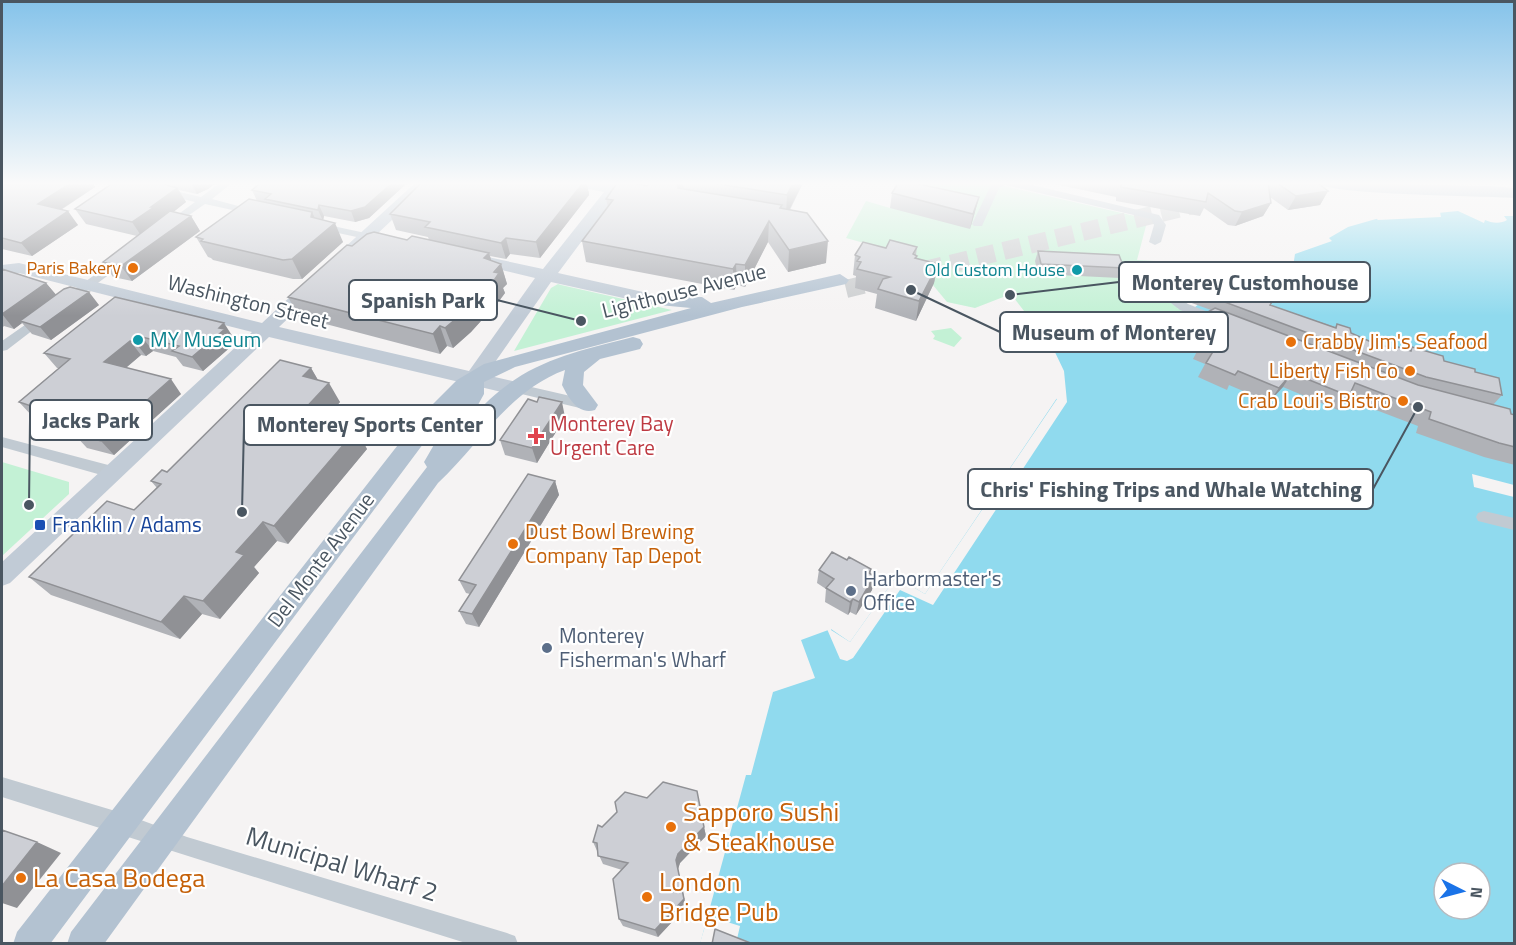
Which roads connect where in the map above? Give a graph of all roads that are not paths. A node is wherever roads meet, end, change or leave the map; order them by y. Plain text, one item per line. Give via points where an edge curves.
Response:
1 (167, 227) edge
2 (326, 227) edge
3 (384, 227) edge
4 (584, 227) edge
5 (1159, 227) edge
6 (157, 234) edge
7 (374, 238) junction
8 (1155, 242) dead end
9 (139, 248) edge
10 (462, 256) edge
11 (2, 270) edge
12 (547, 275) junction
13 (1153, 283) dead end
14 (87, 285) junction
15 (655, 300) joint
16 (742, 301) junction
17 (1231, 325) edge
18 (264, 330) junction
19 (2, 347) edge
20 (593, 354) junction
21 (474, 378) junction
22 (514, 388) junction
23 (588, 405) joint
24 (2, 442) edge
25 (112, 472) junction
26 (430, 477) junction
27 (1484, 517) dead end
28 (1515, 524) edge
29 (2, 576) edge
30 (2, 787) edge
31 (122, 823) junction
32 (162, 838) junction
33 (29, 944) edge
34 (83, 944) edge
35 (507, 944) edge

1 - 6 street
2 - 7 street
3 - 7 main road
4 - 12 main road, Del Monte Avenue
5 - 8 street
7 - 18 main road via 330,269
9 - 14 street
10 - 12 main road
11 - 14 main road, Washington Street via 19,268
12 - 15 main road
12 - 21 main road, Del Monte Avenue
13 - 17 street via 1184,307
14 - 18 main road, Washington Street
14 - 19 street
15 - 16 main road
16 - 20 main road, Lighthouse Avenue via 843,285
16 - 21 main road, Lighthouse Avenue via 589,339 509,362
18 - 21 main road, Washington Street via 447,375
18 - 25 main road
20 - 22 main road, Lighthouse Avenue via 557,364
20 - 23 main road via 572,373 578,395
21 - 22 main road, Washington Street
21 - 26 main road via 474,394 437,454
21 - 31 main road, Del Monte Avenue via 427,423
22 - 23 street, Washington Street
22 - 26 main road, Del Monte Avenue
24 - 25 street
25 - 29 main road
26 - 32 main road, Del Monte Avenue
27 - 28 street
30 - 31 street, Municipal Wharf 2
31 - 32 street, Municipal Wharf 2
31 - 33 main road, Del Monte Avenue
32 - 34 main road, Del Monte Avenue
32 - 35 street, Municipal Wharf 2

